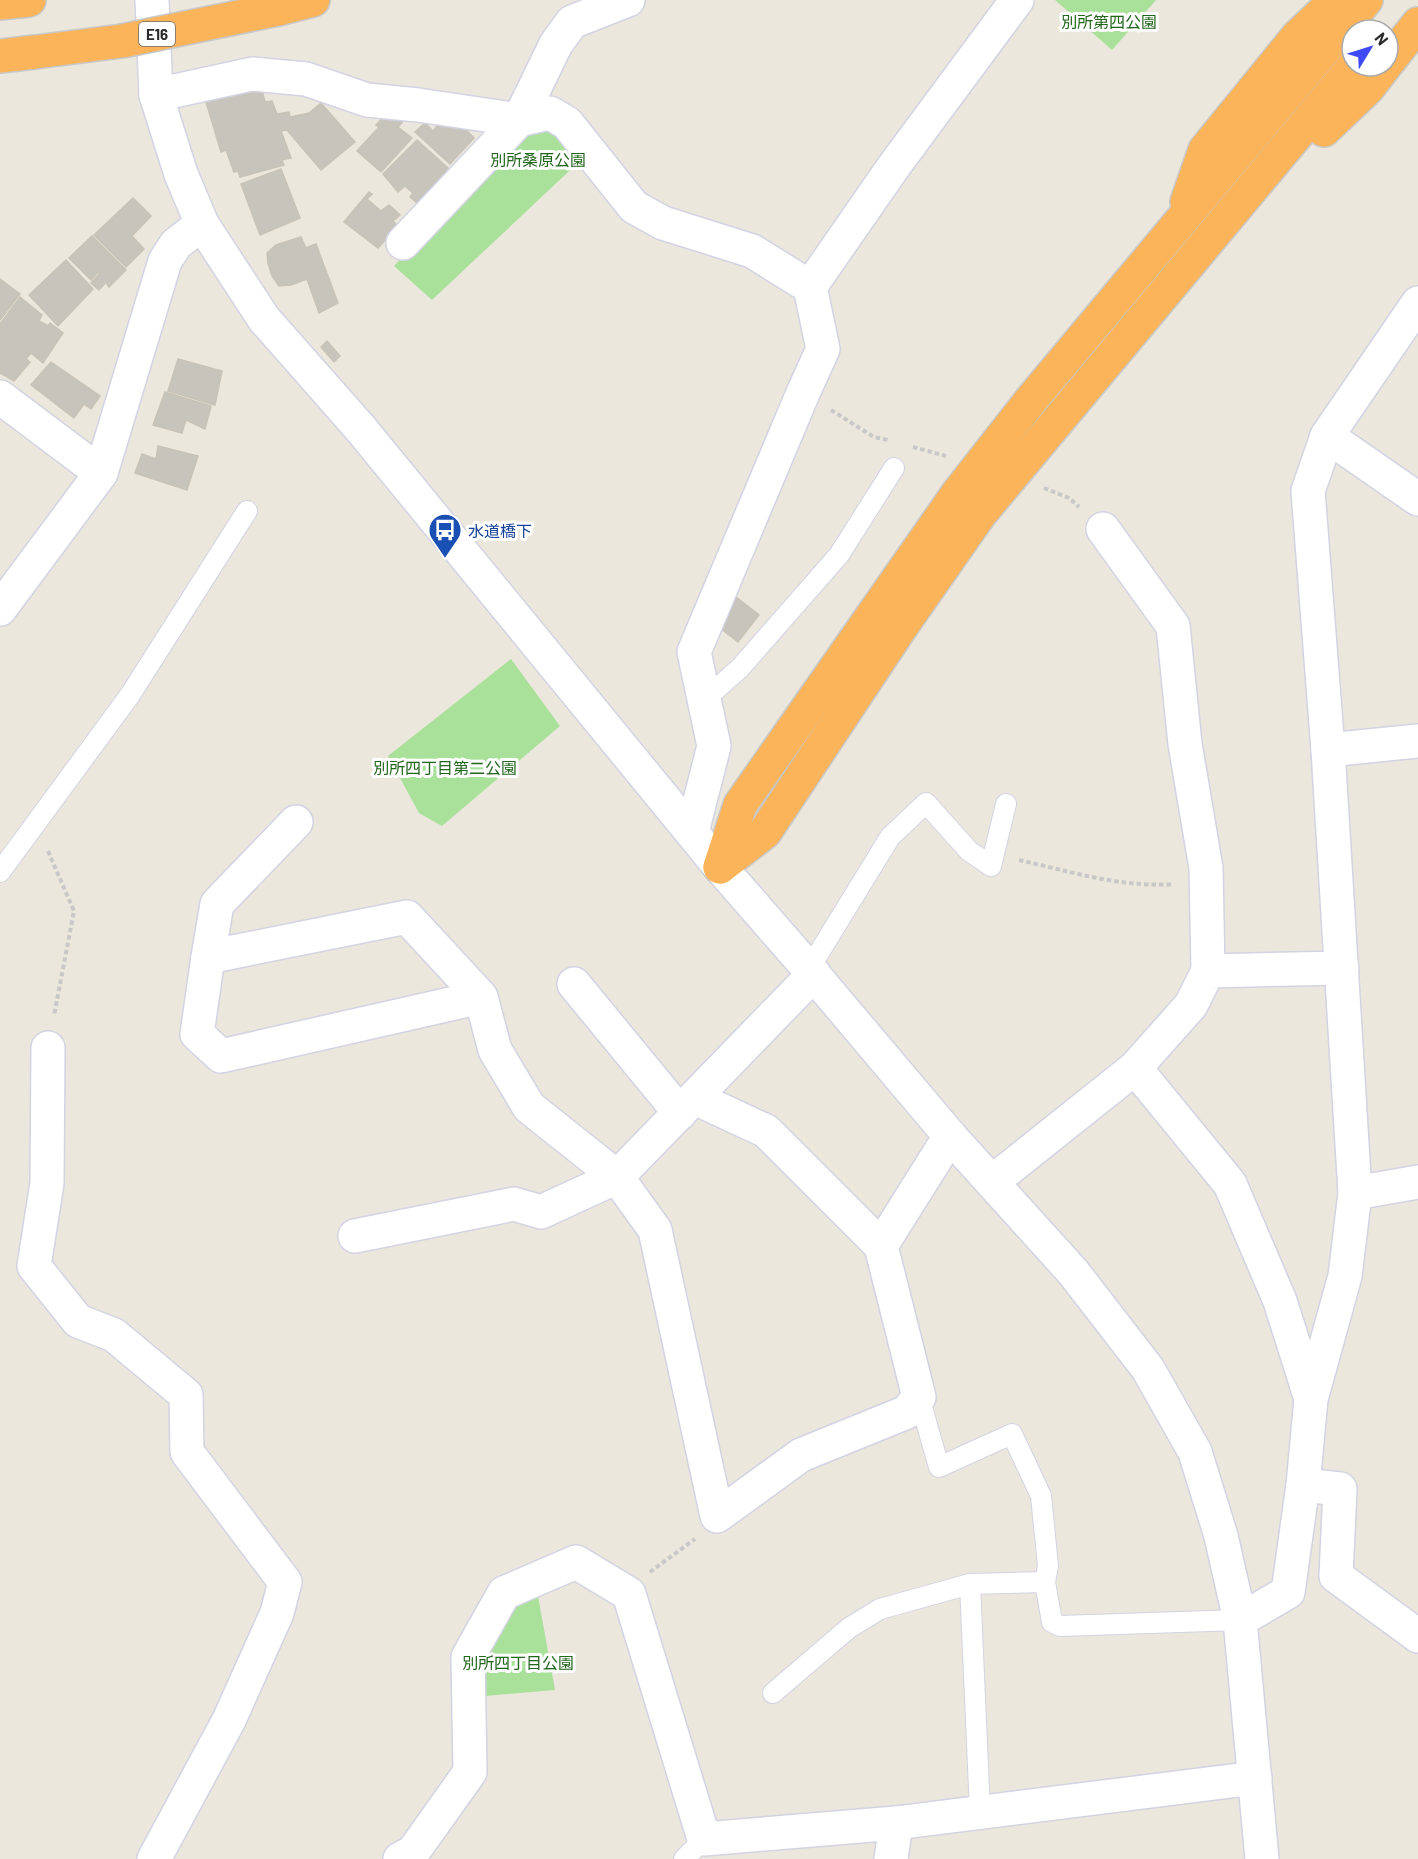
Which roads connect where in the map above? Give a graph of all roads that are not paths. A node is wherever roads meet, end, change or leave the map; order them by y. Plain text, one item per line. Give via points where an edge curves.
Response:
1 (29, 0) edge
2 (152, 0) edge
3 (313, 0) edge
4 (628, 0) edge
5 (1017, 0) edge
6 (1336, 0) edge
7 (1366, 0) edge
8 (1409, 0) edge
9 (0, 3) edge
10 (1394, 18) edge
11 (1418, 24) edge
12 (1400, 47) edge
13 (0, 56) edge
14 (1344, 78) edge
15 (1376, 78) edge
16 (156, 95) junction
17 (519, 120) junction
18 (1181, 221) junction
19 (202, 224) junction
20 (1207, 240) junction
21 (403, 243) dead end
22 (810, 287) junction
23 (1416, 310) edge
24 (0, 397) edge
25 (1327, 436) junction
26 (894, 468) dead end
27 (101, 473) junction
28 (1418, 499) edge
29 (247, 512) dead end
30 (1103, 529) road end
31 (1, 605) edge
32 (705, 699) junction
33 (1418, 741) edge
34 (1328, 750) junction
35 (1006, 804) dead end
36 (296, 822) dead end
37 (692, 832) junction
38 (720, 867) junction
39 (0, 872) edge
40 (208, 957) junction
41 (1342, 968) junction
42 (811, 971) junction
43 (1208, 971) junction
44 (574, 984) dead end
45 (482, 997) junction
46 (48, 1048) road end
47 (1135, 1068) junction
48 (687, 1105) junction
49 (950, 1136) junction
50 (617, 1178) junction
51 (992, 1182) junction
52 (1418, 1182) edge
53 (1355, 1193) junction
54 (355, 1236) dead end
55 (881, 1246) junction
56 (919, 1397) junction
57 (1311, 1399) junction
58 (1304, 1485) junction
59 (1045, 1582) junction
60 (970, 1584) junction
61 (1240, 1620) junction
62 (1418, 1636) edge
63 (773, 1693) dead end
64 (1255, 1778) junction
65 (981, 1812) junction
66 (896, 1823) junction
67 (694, 1849) edge
68 (166, 1856) edge
69 (400, 1859) edge
70 (891, 1859) edge
71 (1262, 1859) edge

1 - 9 highway
2 - 16 street
3 - 13 highway, E16, bridge via 122,41
4 - 17 street via 572,22 556,44
5 - 22 street
6 - 18 highway via 1297,37 1206,150
7 - 18 highway
8 - 10 highway
11 - 12 highway
14 - 20 highway
15 - 20 highway
16 - 17 street via 252,74 306,79 368,100
16 - 19 street
17 - 21 street
17 - 22 street via 550,113 567,123 634,207 663,224 752,250
18 - 38 highway via 958,493 740,805
19 - 27 street via 176,244 165,261
19 - 37 street via 264,319 361,429
20 - 38 highway via 980,514 765,832
22 - 32 street via 823,349 694,652
23 - 25 street
24 - 27 street
25 - 28 street
25 - 34 street via 1308,491
26 - 32 lane via 839,555 740,668
27 - 31 street
29 - 39 lane via 130,695
30 - 43 street via 1173,626 1185,744 1206,868
32 - 37 street via 714,746
33 - 34 street
34 - 41 street
35 - 42 lane via 992,866 969,851 926,803 890,837
36 - 40 street via 216,904
37 - 38 street
38 - 42 street
40 - 45 street via 407,917
40 - 45 street via 197,1034 221,1056
41 - 43 street
41 - 53 street
42 - 48 street
42 - 49 street
43 - 47 street via 1191,1005
44 - 48 street
45 - 50 street via 495,1050 529,1107
46 - 68 street via 47,1183 34,1266 78,1321 114,1335 186,1395 187,1452 285,1582 277,1613
47 - 51 street
47 - 57 street via 1230,1184 1280,1301
48 - 50 street
48 - 55 street via 766,1131
49 - 51 street
49 - 55 street
50 - 54 street via 541,1212 514,1204
50 - 56 street via 655,1230 717,1516 801,1455 907,1412
51 - 61 street via 1073,1272 1148,1369 1195,1452 1221,1536
52 - 53 street
53 - 57 street via 1345,1276
55 - 56 street
56 - 59 lane via 939,1467 1012,1434 1041,1496 1048,1566
57 - 58 street
58 - 61 street via 1288,1592
58 - 62 street via 1340,1489 1336,1576
59 - 60 lane
59 - 61 lane via 1052,1622 1060,1626
60 - 63 lane via 880,1609 849,1628
60 - 65 lane
61 - 64 street
64 - 65 street
64 - 71 street
65 - 66 street
66 - 67 street
66 - 70 street
67 - 69 street via 629,1594 576,1562 504,1593 468,1657 470,1772 413,1852

